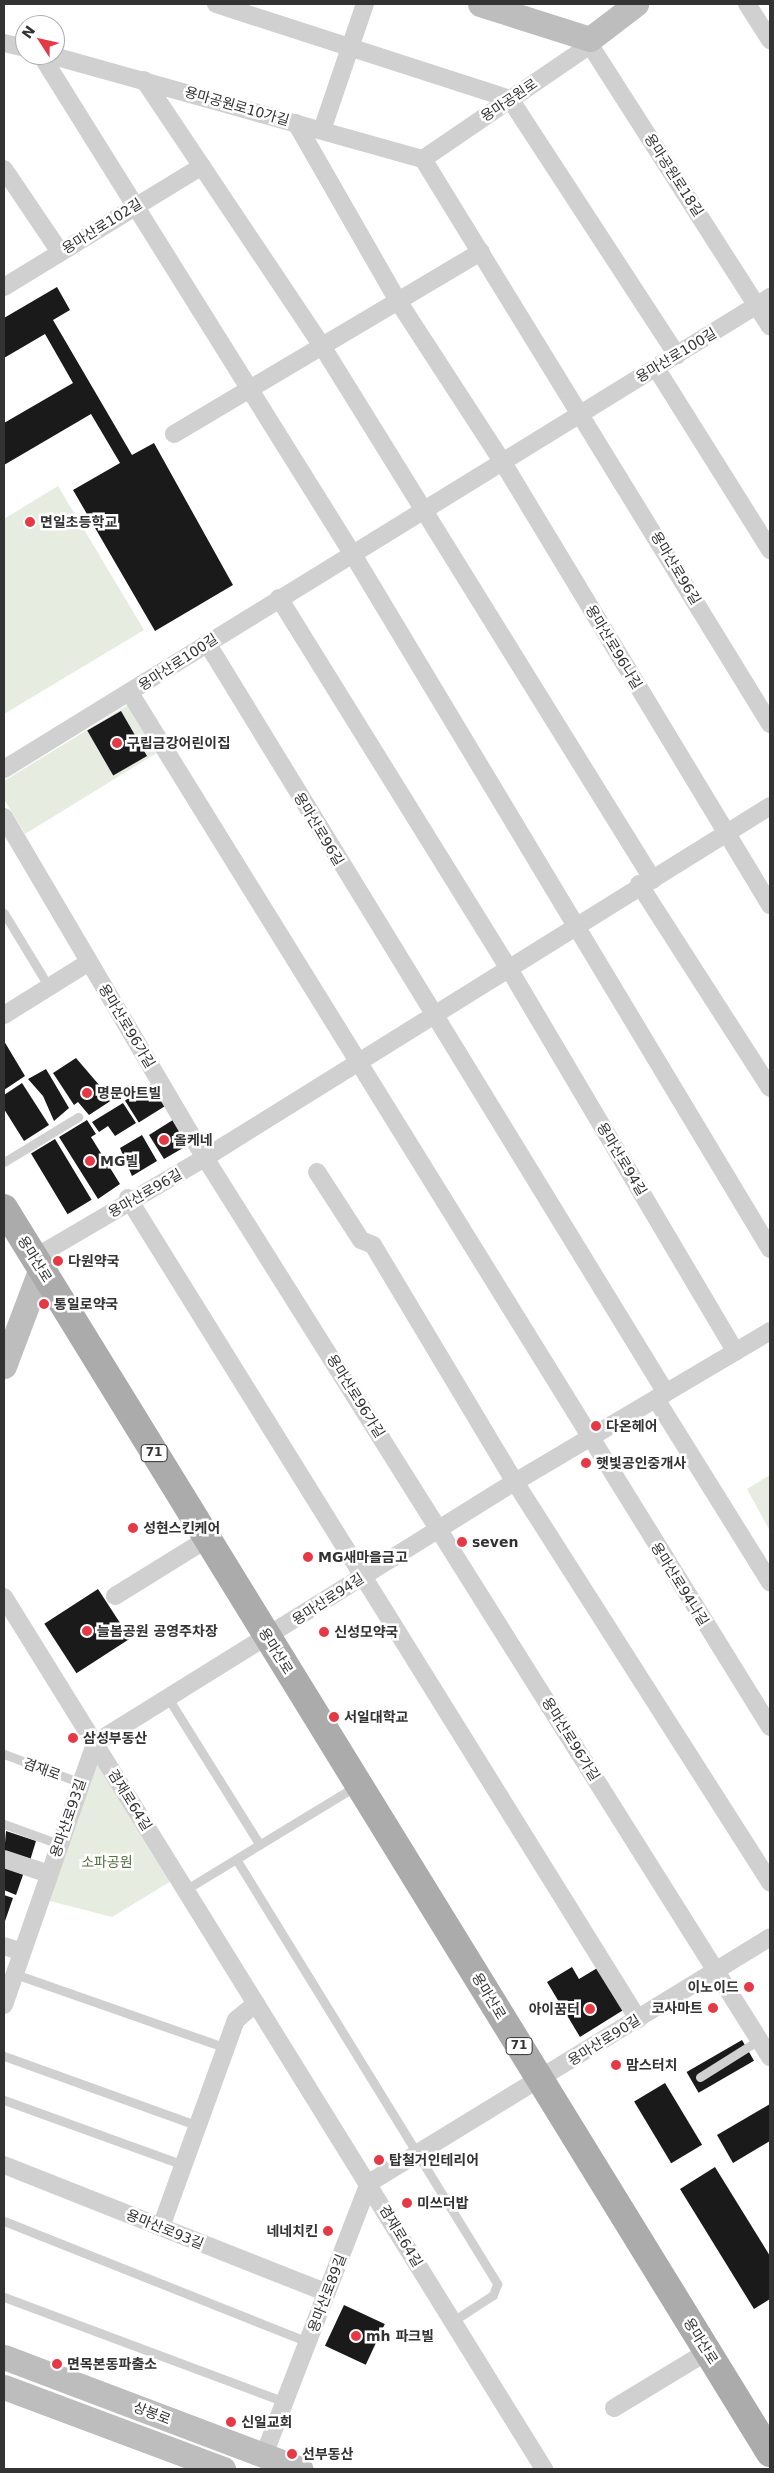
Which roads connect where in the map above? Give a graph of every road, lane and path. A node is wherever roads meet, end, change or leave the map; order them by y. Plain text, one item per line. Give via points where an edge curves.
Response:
1 (216, 4) edge
2 (365, 4) edge
3 (480, 4) edge
4 (636, 4) edge
5 (747, 4) edge
6 (770, 40) edge
7 (590, 42) junction
8 (350, 47) junction
9 (65, 59) edge
10 (47, 65) edge
11 (144, 80) junction
12 (510, 99) junction
13 (296, 123) junction
14 (322, 130) junction
15 (423, 159) junction
16 (202, 166) junction
17 (4, 168) edge
18 (134, 206) junction
19 (60, 252) junction
20 (481, 252) junction
21 (4, 286) edge
22 (398, 301) junction
23 (764, 301) edge
24 (770, 326) edge
25 (322, 346) junction
26 (677, 355) junction
27 (656, 368) junction
28 (247, 391) junction
29 (581, 411) junction
30 (174, 434) dead end
31 (502, 461) junction
32 (422, 510) junction
33 (770, 550) edge
34 (352, 554) junction
35 (279, 598) junction
36 (207, 643) junction
37 (130, 692) junction
38 (770, 724) edge
39 (4, 768) edge
40 (770, 806) edge
41 (4, 817) edge
42 (726, 832) junction
43 (648, 880) junction
44 (770, 906) edge
45 (4, 913) edge
46 (575, 924) junction
47 (89, 962) junction
48 (508, 967) junction
49 (49, 987) junction
50 (4, 1015) edge
51 (431, 1015) junction
52 (355, 1061) junction
53 (770, 1088) edge
54 (78, 1117) dead end
55 (205, 1157) junction
56 (4, 1162) edge
57 (317, 1172) dead end
58 (129, 1200) junction
59 (4, 1208) edge
60 (770, 1249) edge
61 (38, 1263) junction
62 (770, 1331) edge
63 (736, 1352) junction
64 (4, 1366) edge
65 (661, 1396) junction
66 (589, 1440) junction
67 (515, 1482) junction
68 (441, 1528) junction
69 (207, 1539) junction
70 (365, 1576) junction
71 (770, 1582) edge
72 (115, 1596) dead end
73 (4, 1597) edge
74 (268, 1638) junction
75 (168, 1698) junction
76 (770, 1727) edge
77 (95, 1743) junction
78 (4, 1754) edge
79 (81, 1783) junction
80 (358, 1785) junction
81 (4, 1824) edge
82 (59, 1844) junction
83 (260, 1845) junction
84 (4, 1859) edge
85 (236, 1859) junction
86 (49, 1874) junction
87 (770, 1883) edge
88 (185, 1890) junction
89 (770, 1937) edge
90 (4, 1946) edge
91 (22, 1952) junction
92 (715, 1970) junction
93 (14, 1974) junction
94 (256, 2003) junction
95 (4, 2005) edge
96 (638, 2019) junction
97 (759, 2040) junction
98 (226, 2048) junction
99 (4, 2056) edge
100 (770, 2058) edge
101 (700, 2077) dead end
102 (540, 2081) junction
103 (4, 2100) edge
104 (198, 2126) junction
105 (417, 2154) junction
106 (4, 2165) edge
107 (184, 2165) junction
108 (369, 2183) junction
109 (4, 2221) edge
110 (161, 2227) junction
111 (326, 2293) junction
112 (4, 2297) edge
113 (453, 2321) junction
114 (308, 2342) junction
115 (708, 2351) junction
116 (4, 2358) edge
117 (4, 2387) edge
118 (284, 2402) junction
119 (614, 2408) dead end
120 (770, 2453) edge
121 (264, 2456) junction
122 (223, 2469) edge
123 (301, 2469) edge
124 (544, 2469) edge

1 - 8 street
2 - 8 street
3 - 7 main road
4 - 7 main road, 용마공원로
5 - 6 street
7 - 12 street, 용마공원로
7 - 23 street, 용마공원로18길
8 - 12 street
8 - 14 street
9 - 11 street, 용마공원로10가길
10 - 18 street
11 - 13 street, 용마공원로10가길
11 - 16 street
12 - 15 street, 용마공원로
12 - 26 street
13 - 14 street, 용마공원로10가길
13 - 22 street
14 - 15 street, 용마공원로10가길
15 - 20 street
16 - 18 street, 용마산로102길
16 - 25 street
17 - 19 street
18 - 19 street, 용마산로102길
18 - 28 street
19 - 21 street, 용마산로102길
20 - 22 street
20 - 29 street
22 - 25 street
22 - 31 street
23 - 24 street
23 - 26 street, 용마산로100길
25 - 28 street
25 - 32 street
26 - 27 street, 용마산로100길
27 - 29 street, 용마산로100길
27 - 33 street
28 - 30 street
28 - 34 street
29 - 31 street, 용마산로100길
29 - 38 street, 용마산로96길
31 - 32 street, 용마산로100길
31 - 42 street, 용마산로96나길
32 - 34 street, 용마산로100길
32 - 43 street
34 - 35 street, 용마산로100길
34 - 46 street
35 - 36 street, 용마산로100길
35 - 48 street, 용마산로94길
36 - 37 street, 용마산로100길
36 - 51 street, 용마산로96길
37 - 39 street, 용마산로100길
37 - 52 street
40 - 42 street, 용마산로96길
41 - 47 street, 용마산로96가길
42 - 43 street, 용마산로96길
42 - 44 street
43 - 46 street, 용마산로96길
43 - 53 street
45 - 49 lane
46 - 48 street, 용마산로96길
46 - 60 street
47 - 49 street
47 - 55 street, 용마산로96가길
48 - 51 street, 용마산로96길
48 - 63 street, 용마산로94길
49 - 50 street
51 - 52 street, 용마산로96길
51 - 65 street
52 - 55 street, 용마산로96길
52 - 66 street
54 - 56 lane
55 - 58 street, 용마산로96길
55 - 68 street, 용마산로96가길
57 - 67 street via 361,1240 373,1245
58 - 61 street, 용마산로96길
58 - 70 street
59 - 61 main road, 용마산로 / 71
61 - 64 main road
61 - 69 main road, 용마산로 / 71
62 - 63 street, 용마산로94길
63 - 65 street, 용마산로94길
65 - 66 street, 용마산로94길
65 - 71 street
66 - 67 street, 용마산로94길
66 - 76 street, 용마산로94나길
67 - 68 street, 용마산로94길
67 - 87 street
68 - 70 street, 용마산로94길
68 - 92 street, 용마산로96가길
69 - 72 street
69 - 74 main road, 용마산로 / 71
70 - 74 street, 용마산로94길
70 - 96 street
73 - 77 street, 겸재로64길
74 - 75 street
74 - 80 main road, 용마산로 / 71
75 - 77 street
75 - 83 lane
77 - 79 street, 용마산로93길
77 - 88 street, 겸재로64길
78 - 79 lane, 겸재로
79 - 82 street, 용마산로93길
80 - 83 lane
80 - 102 main road, 용마산로 / 71
81 - 82 lane
82 - 86 street, 용마산로93길
83 - 85 lane
84 - 86 street
85 - 88 lane
85 - 105 lane
86 - 91 street, 용마산로93길
88 - 94 street, 겸재로64길
89 - 92 street, 용마산로90길
90 - 91 street
91 - 93 street, 용마산로93길
92 - 96 street, 용마산로90길
92 - 97 street, 용마산로96가길
93 - 95 street, 용마산로93길
93 - 98 lane
94 - 98 street via 236,2020
94 - 108 street, 겸재로64길
96 - 102 street, 용마산로90길
97 - 100 street, 용마산로96가길
97 - 101 lane
98 - 104 street
99 - 104 lane
102 - 105 street
102 - 115 main road, 용마산로 / 71
103 - 107 lane
104 - 107 street
105 - 108 street
105 - 113 lane via 497,2284 493,2295
106 - 110 street, 용마산로93길
107 - 110 street
108 - 111 street, 용마산로89길
108 - 113 street, 겸재로64길
109 - 114 lane
110 - 111 street, 용마산로93길
111 - 114 street, 용마산로89길
112 - 118 lane
113 - 124 street, 겸재로64길
114 - 118 street, 용마산로89길
115 - 119 street
115 - 120 main road, 용마산로 / 71
116 - 121 main road, 상봉로
117 - 122 main road, 상봉로
118 - 121 street, 용마산로89길
121 - 123 main road, 상봉로

